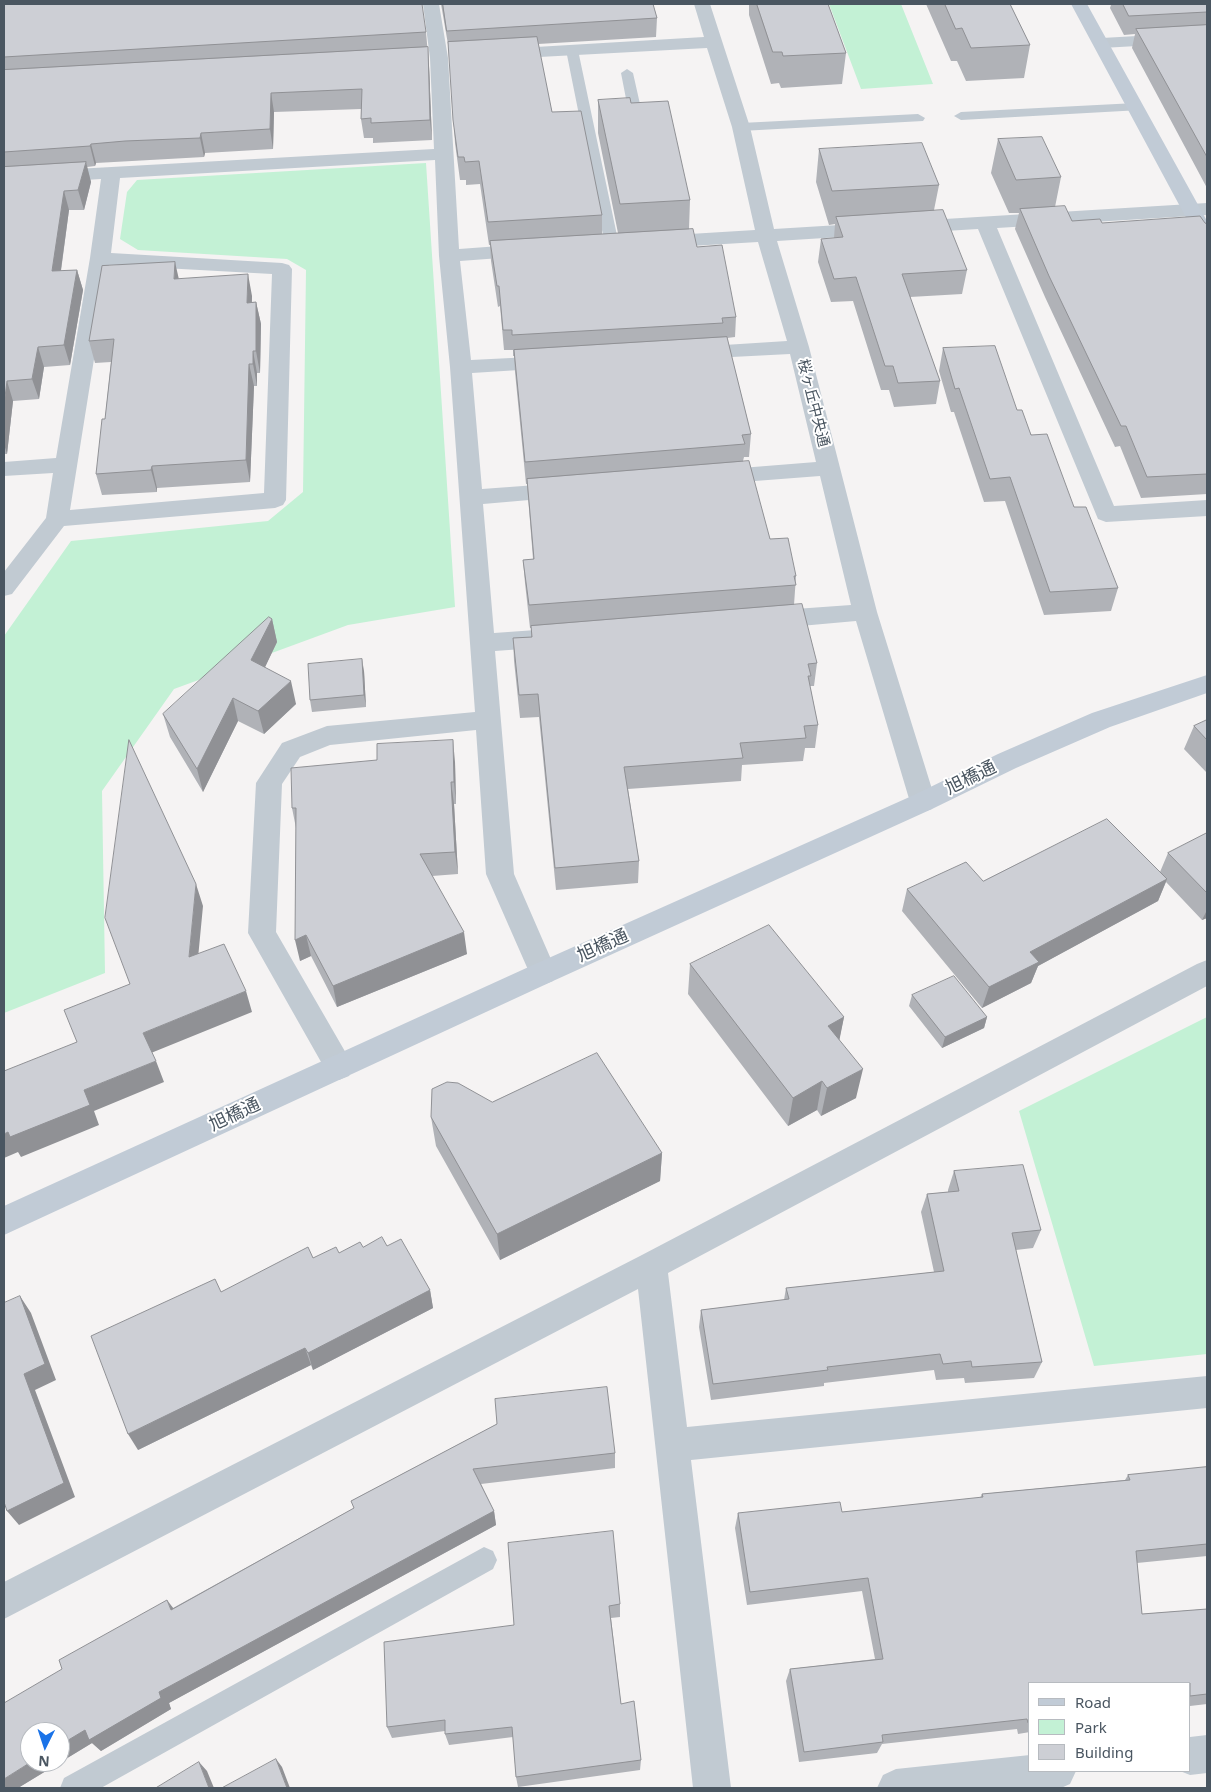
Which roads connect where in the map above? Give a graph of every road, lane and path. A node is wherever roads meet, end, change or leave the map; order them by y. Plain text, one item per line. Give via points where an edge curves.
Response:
1 (431, 4) edge
2 (702, 4) edge
3 (1079, 4) edge
4 (1207, 37) edge
5 (713, 42) junction
6 (1102, 43) junction
7 (572, 50) junction
8 (486, 55) edge
9 (626, 72) dead end
10 (1136, 107) junction
11 (585, 116) junction
12 (961, 116) dead end
13 (918, 118) dead end
14 (741, 127) junction
15 (443, 154) junction
16 (111, 173) junction
17 (4, 179) edge
18 (1199, 209) edge
19 (985, 222) junction
20 (766, 236) junction
21 (1207, 238) edge
22 (619, 245) joint
23 (545, 249) edge
24 (449, 256) junction
25 (100, 258) junction
26 (799, 347) junction
27 (670, 355) edge
28 (570, 361) edge
29 (460, 367) junction
30 (65, 465) junction
31 (829, 468) junction
32 (4, 469) edge
33 (693, 479) edge
34 (586, 488) edge
35 (470, 498) junction
36 (1207, 508) edge
37 (57, 519) junction
38 (4, 588) edge
39 (865, 612) junction
40 (747, 622) edge
41 (570, 636) edge
42 (481, 643) junction
43 (1207, 684) edge
44 (487, 720) junction
45 (923, 802) junction
46 (1207, 972) edge
47 (542, 973) junction
48 (339, 1067) junction
49 (4, 1221) edge
50 (651, 1266) junction
51 (1207, 1392) edge
52 (671, 1445) junction
53 (484, 1560) dead end
54 (4, 1601) edge
55 (1207, 1754) edge
56 (1191, 1756) edge
57 (1048, 1772) edge
58 (74, 1788) edge
59 (712, 1788) edge
60 (896, 1788) edge

1 - 15 street via 439,58
2 - 5 street, 桜ヶ丘中央通
3 - 6 street
4 - 6 street
5 - 7 street
5 - 14 street, 桜ヶ丘中央通
6 - 10 street
7 - 8 street
7 - 11 lane
9 - 11 lane via 635,113
10 - 12 lane
10 - 18 street
11 - 22 lane
13 - 14 lane
14 - 20 street, 桜ヶ丘中央通
15 - 16 street
15 - 24 street
16 - 17 street
16 - 25 street
18 - 19 street
18 - 21 street
19 - 20 street
19 - 36 street via 1106,514
20 - 22 street
20 - 26 street, 桜ヶ丘中央通
23 - 24 street
24 - 29 street
25 - 30 street
25 - 37 street via 282,269 274,500
26 - 27 street
26 - 31 street, 桜ヶ丘中央通
28 - 29 street
29 - 35 street
30 - 32 street
30 - 37 street
31 - 33 street
31 - 39 street, 桜ヶ丘中央通
34 - 35 street
35 - 42 street
37 - 38 street
39 - 40 street
39 - 45 street, 桜ヶ丘中央通
41 - 42 street
42 - 44 street
43 - 45 street, 旭橋通 via 1101,720
44 - 47 street via 500,874
44 - 48 street via 327,736 291,750 269,783 262,933
45 - 47 street, 旭橋通
46 - 50 street
47 - 48 street, 旭橋通
48 - 49 street, 旭橋通
50 - 52 street
50 - 54 street
51 - 52 street
52 - 59 street
53 - 58 lane
55 - 56 street
57 - 60 street

